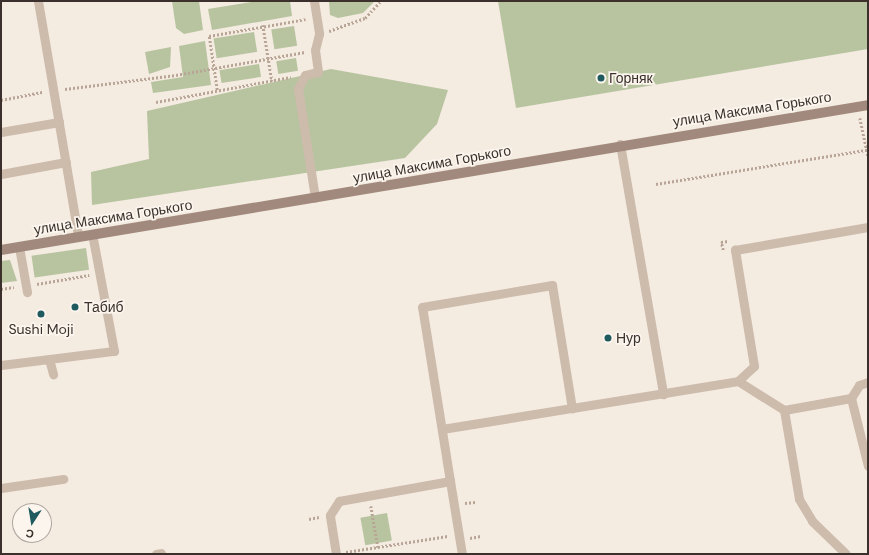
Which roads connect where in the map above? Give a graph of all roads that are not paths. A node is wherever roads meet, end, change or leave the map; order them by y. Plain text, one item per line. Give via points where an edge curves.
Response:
1 (38, 1) edge
2 (314, 1) edge
3 (865, 106) edge
4 (59, 122) junction
5 (1, 132) edge
6 (620, 144) junction
7 (66, 162) junction
8 (1, 174) edge
9 (315, 198) junction
10 (868, 227) edge
11 (92, 234) junction
12 (78, 236) junction
13 (19, 247) junction
14 (1, 250) edge
15 (27, 289) road end
16 (49, 359) junction
17 (1, 364) edge
18 (53, 374) dead end
19 (738, 381) junction
20 (868, 382) edge
21 (663, 394) junction
22 (851, 398) junction
23 (572, 408) junction
24 (784, 410) junction
25 (442, 430) junction
26 (868, 466) edge
27 (63, 479) dead end
28 (450, 481) junction
29 (1, 488) edge
30 (336, 554) edge
31 (462, 554) edge
32 (846, 554) edge

1 - 4 lane
2 - 9 lane via 319,34 315,50 318,72 305,74 298,89
3 - 6 main road, улица Максима Горького
4 - 5 lane
4 - 7 lane
6 - 9 main road, улица Максима Горького
6 - 21 lane
7 - 8 lane
7 - 12 lane
9 - 11 main road, улица Максима Горького
10 - 19 lane via 735,250 754,366
11 - 12 main road, улица Максима Горького
11 - 16 lane via 114,351
12 - 13 main road, улица Максима Горького
13 - 14 main road, улица Максима Горького
13 - 15 lane
16 - 17 lane
16 - 18 lane
19 - 21 lane
19 - 24 lane
20 - 22 lane via 859,385
21 - 23 lane
22 - 24 lane
22 - 26 lane
23 - 25 lane
23 - 25 lane via 552,286 422,306
24 - 32 lane via 799,499 812,522
25 - 28 lane
27 - 29 lane
28 - 30 lane via 345,498 332,509
28 - 31 lane

